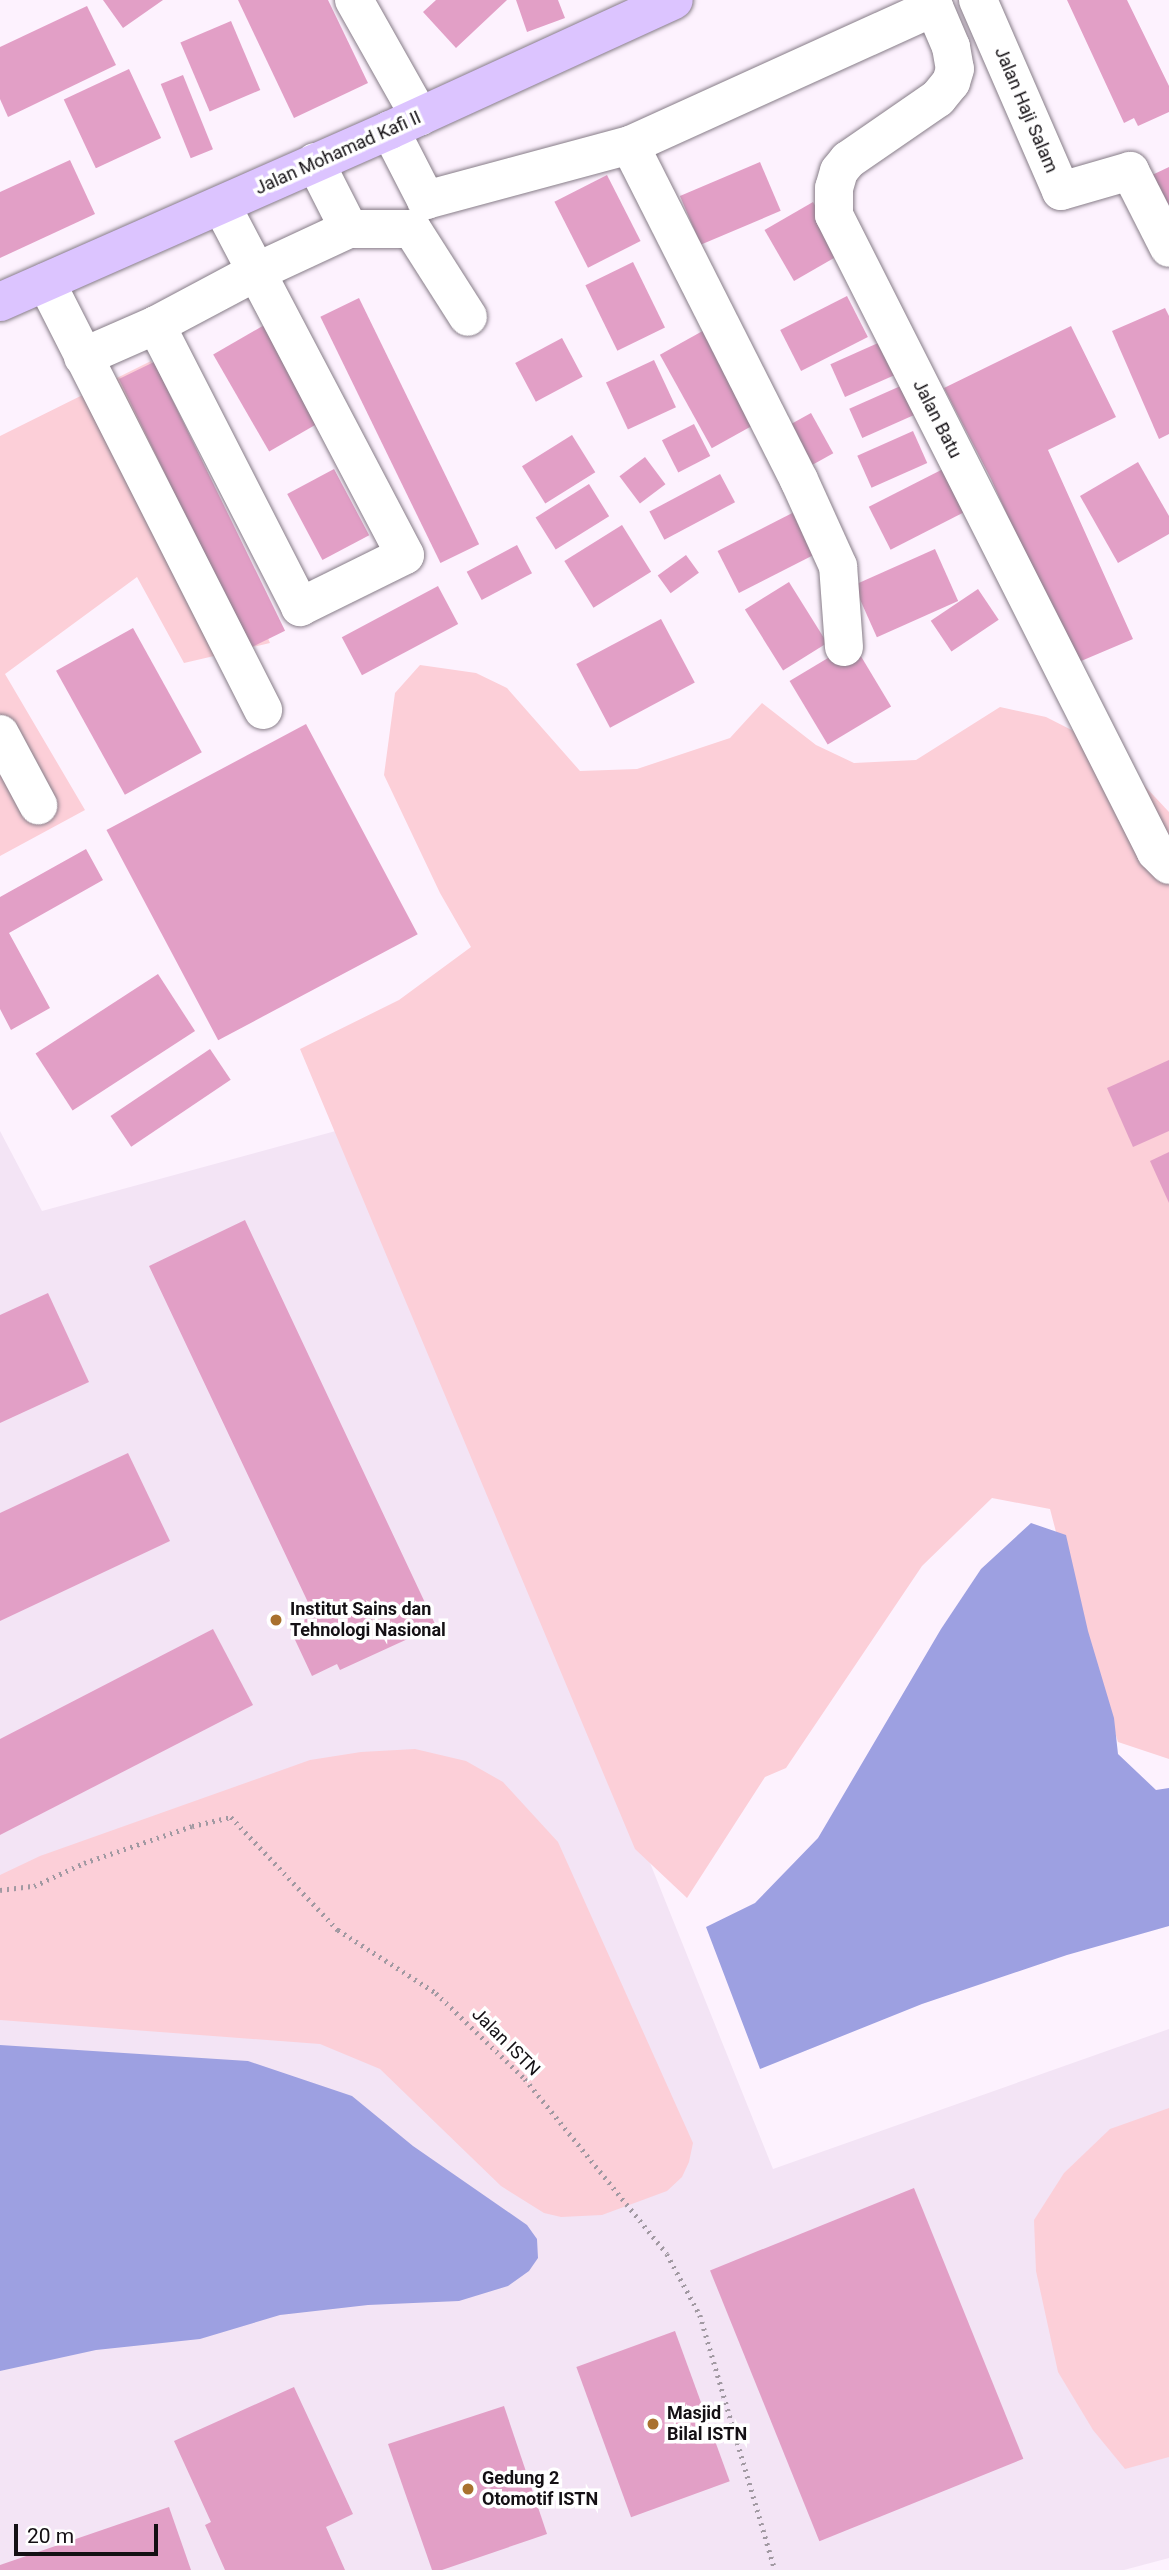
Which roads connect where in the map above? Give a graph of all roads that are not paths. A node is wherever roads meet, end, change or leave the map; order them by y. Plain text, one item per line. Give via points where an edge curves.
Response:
1 (354, 0) edge
2 (674, 0) edge
3 (978, 0) edge
4 (933, 3) edge
5 (402, 130) junction
6 (630, 145) junction
7 (318, 169) junction
8 (225, 212) junction
9 (419, 214) junction
10 (345, 223) junction
11 (1169, 248) edge
12 (251, 265) junction
13 (50, 293) junction
14 (0, 302) edge
15 (468, 317) dead end
16 (156, 325) junction
17 (78, 349) junction
18 (844, 647) dead end
19 (263, 710) dead end
20 (0, 734) edge
21 (38, 805) dead end
22 (1169, 865) edge

1 - 5 street
2 - 5 main road, Jalan Mohamad Kafi II
3 - 11 street, Jalan Haji Salam via 1061,191 1130,171
4 - 6 street
4 - 22 street, Jalan Batu via 951,47 955,69 951,82 938,98 848,160 834,188 834,215 1156,852
5 - 7 main road, Jalan Mohamad Kafi II
5 - 9 street
6 - 9 street
6 - 18 street via 838,566
7 - 8 main road, Jalan Mohamad Kafi II
7 - 10 street
8 - 12 street
8 - 13 main road, Jalan Mohamad Kafi II
9 - 10 street
9 - 15 street
10 - 12 street
12 - 16 street
12 - 16 street via 405,555 300,607
13 - 14 main road, Jalan Mohamad Kafi II
13 - 17 street
16 - 17 street
17 - 19 street
20 - 21 street

